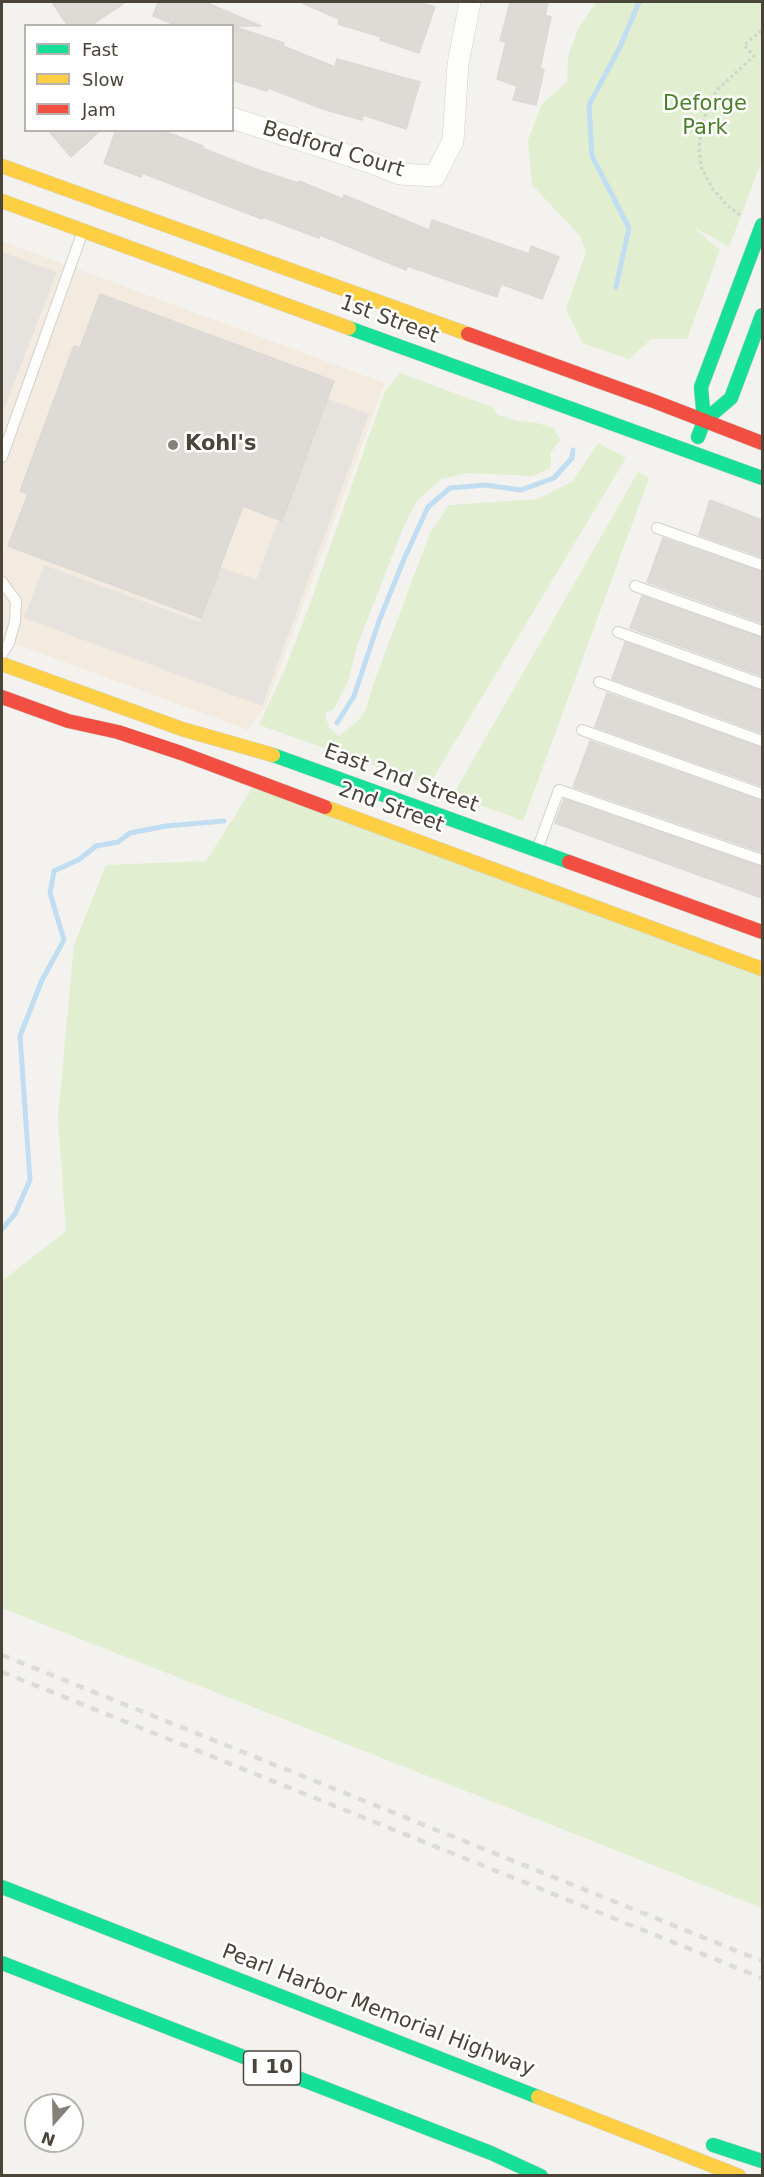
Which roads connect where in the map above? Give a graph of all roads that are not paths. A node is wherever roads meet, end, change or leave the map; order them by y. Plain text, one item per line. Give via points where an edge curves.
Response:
1 (470, 2) edge
2 (234, 119) edge
3 (2, 166) edge
4 (2, 201) edge
5 (762, 225) edge
6 (83, 231) junction
7 (762, 315) edge
8 (704, 421) junction
9 (762, 442) edge
10 (692, 452) junction
11 (2, 457) edge
12 (762, 478) edge
13 (657, 528) dead end
14 (762, 565) edge
15 (2, 582) edge
16 (635, 586) dead end
17 (762, 631) edge
18 (618, 632) dead end
19 (2, 654) edge
20 (2, 664) edge
21 (599, 682) dead end
22 (762, 684) edge
23 (2, 697) edge
24 (582, 730) dead end
25 (762, 741) edge
26 (762, 794) edge
27 (537, 851) junction
28 (762, 860) edge
29 (762, 932) edge
30 (762, 969) edge
31 (2, 1887) edge
32 (2, 1963) edge
33 (466, 2068) junction
34 (637, 2121) dead end
35 (694, 2139) dead end
36 (762, 2161) edge
37 (541, 2175) edge
38 (739, 2175) edge

1 - 2 street, Bedford Court via 458,64 453,141 435,176 400,174
3 - 8 main road, 1st Street
4 - 6 main road, 1st Street
5 - 8 main road via 701,387
6 - 10 main road, 1st Street
6 - 11 lane
7 - 8 main road via 731,398
8 - 9 main road, 1st Street
8 - 10 main road
10 - 12 main road, 1st Street
13 - 14 lane
15 - 19 lane via 16,601 15,621
16 - 17 lane
18 - 22 lane
20 - 27 main road, East 2nd Street via 182,729 262,751
21 - 25 lane
23 - 30 main road, 2nd Street via 68,722 117,732 181,753
24 - 26 lane
27 - 28 lane via 559,790
27 - 29 main road, East 2nd Street
31 - 33 main road, Pearl Harbor Memorial Highway
32 - 37 main road, I 10
33 - 34 main road
33 - 38 main road, Pearl Harbor Memorial Highway
35 - 36 main road

